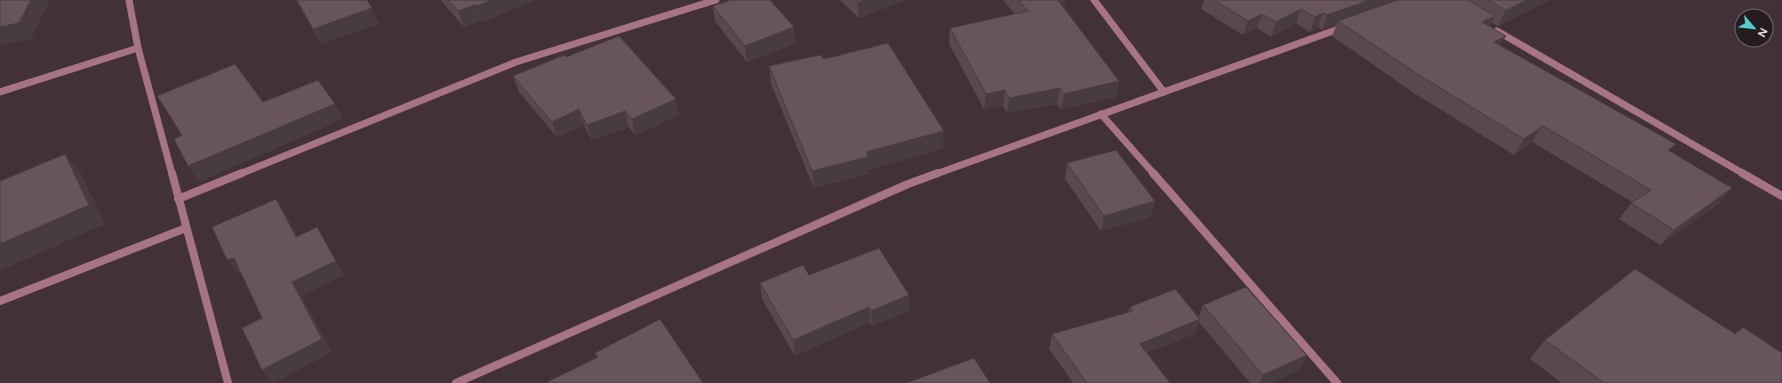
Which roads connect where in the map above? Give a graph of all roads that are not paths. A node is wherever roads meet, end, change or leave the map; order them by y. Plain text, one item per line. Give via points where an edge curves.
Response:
1 (129, 0) edge
2 (716, 0) edge
3 (1094, 0) edge
4 (1351, 24) edge
5 (1491, 28) edge
6 (138, 48) junction
7 (0, 92) edge
8 (1164, 92) junction
9 (1101, 114) junction
10 (1782, 196) edge
11 (178, 199) junction
12 (186, 228) junction
13 (0, 302) edge
14 (1334, 382) edge
15 (228, 383) edge
16 (456, 383) edge

1 - 6 street
2 - 11 street via 516,62
3 - 8 street
4 - 8 street
5 - 10 street
6 - 7 street
6 - 11 street
8 - 9 street
9 - 14 street
9 - 16 street via 908,184
11 - 12 street
12 - 13 street
12 - 15 street

